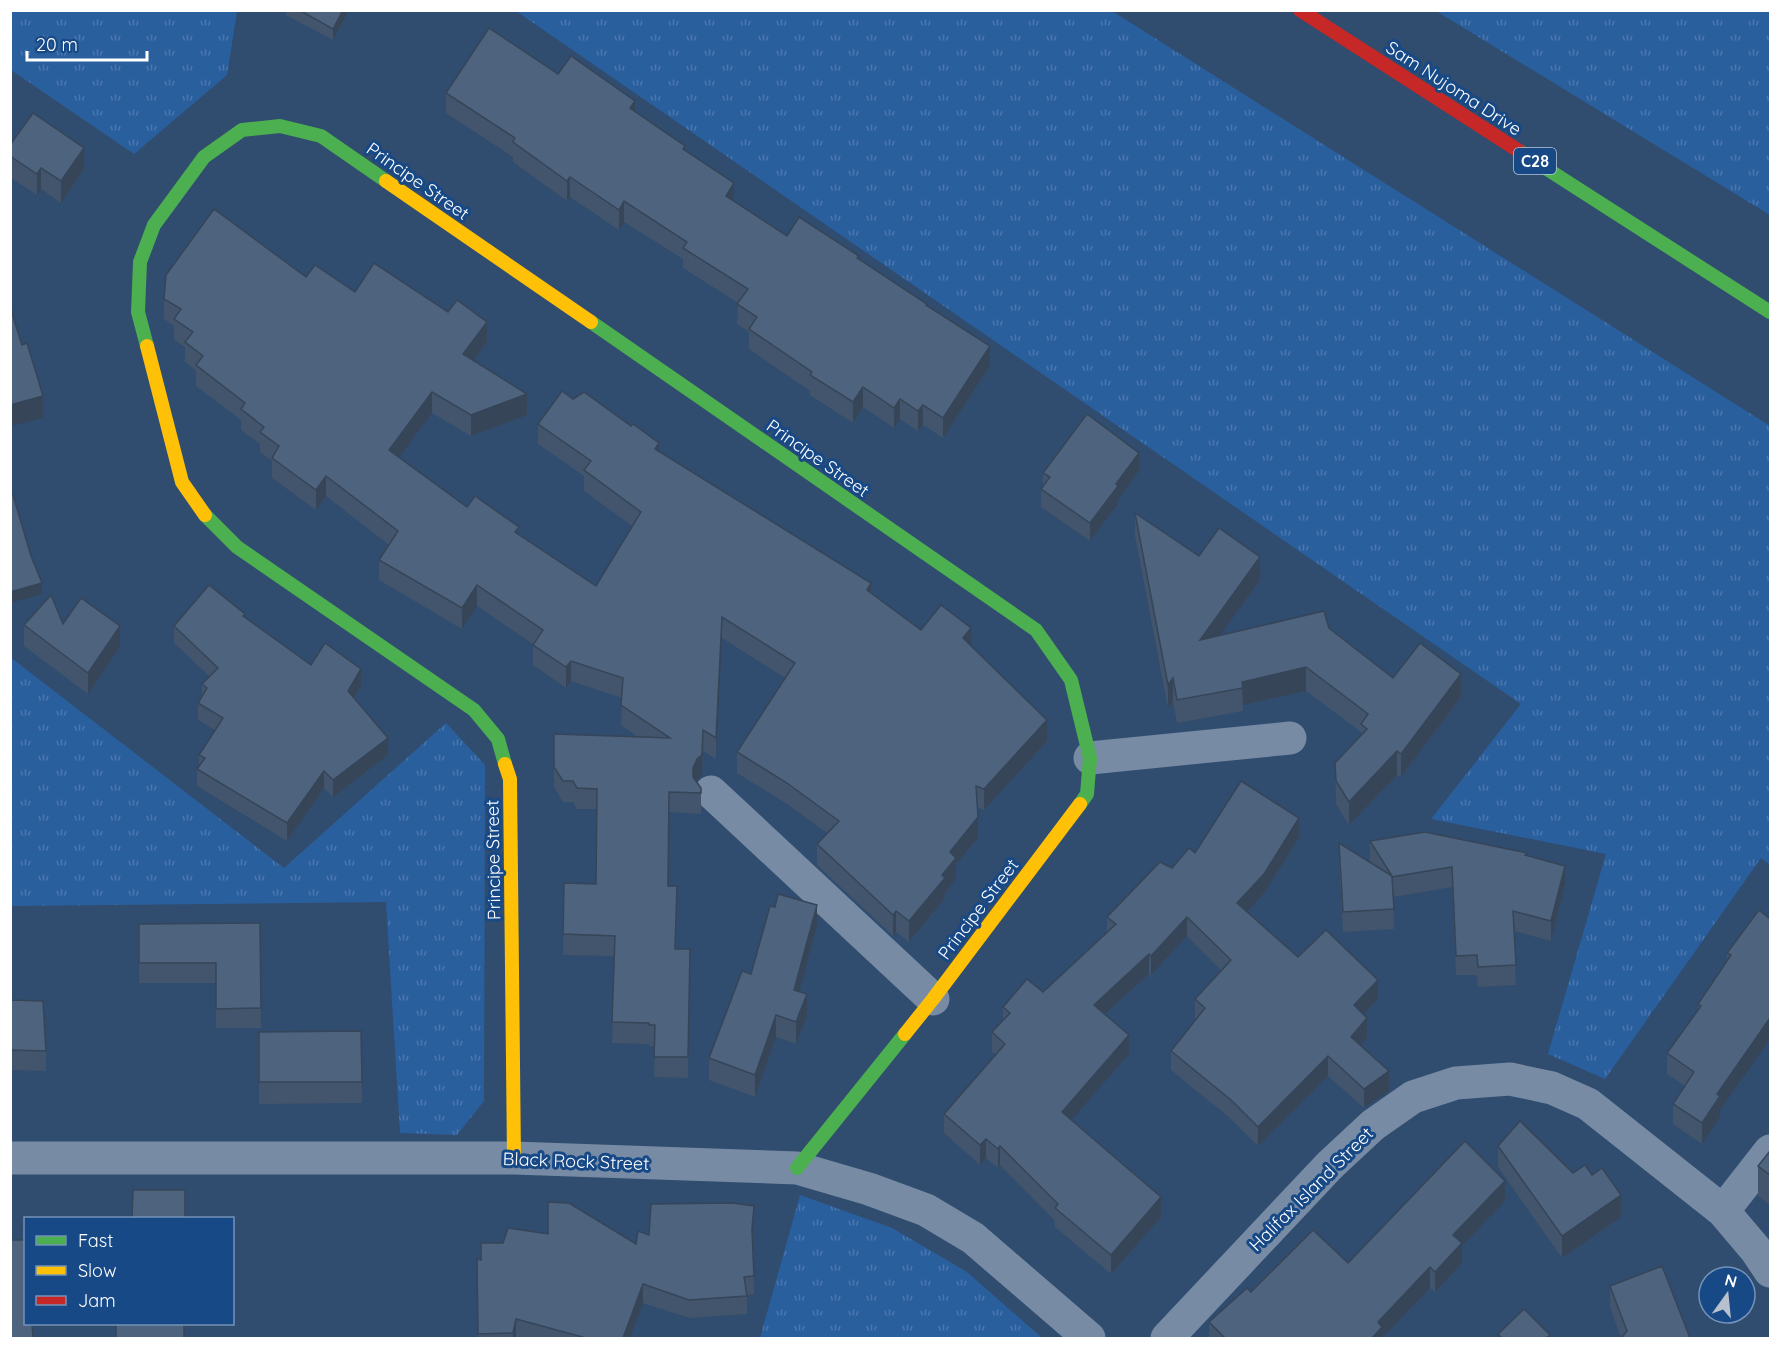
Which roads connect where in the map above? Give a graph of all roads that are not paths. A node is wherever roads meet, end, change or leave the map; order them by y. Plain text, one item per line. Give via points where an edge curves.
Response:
1 (1300, 10) edge
2 (1770, 312) edge
3 (1290, 738) dead end
4 (1090, 758) junction
5 (711, 792) dead end
6 (933, 999) junction
7 (1770, 1151) edge
8 (10, 1158) edge
9 (514, 1158) junction
10 (796, 1168) junction
11 (1723, 1211) junction
12 (1770, 1271) edge
13 (1089, 1338) edge
14 (1167, 1338) edge

1 - 2 street, Sam Nujoma Drive / C28
3 - 4 street
4 - 6 street, Principe Street via 1087,794
4 - 9 street, Principe Street via 1071,680 1036,630 321,136 280,126 242,130 204,157 154,225 140,262 138,312 182,482 205,515 237,547 474,710 498,739 510,779
5 - 6 street
6 - 10 street, Principe Street
7 - 11 street
8 - 9 street, Black Rock Street
9 - 10 street, Black Rock Street
10 - 13 street, Black Rock Street via 926,1210 973,1238
11 - 12 street, Halifax Island Street
11 - 14 street, Halifax Island Street via 1588,1104 1552,1088 1510,1080 1456,1083 1413,1097 1373,1125 1330,1165

